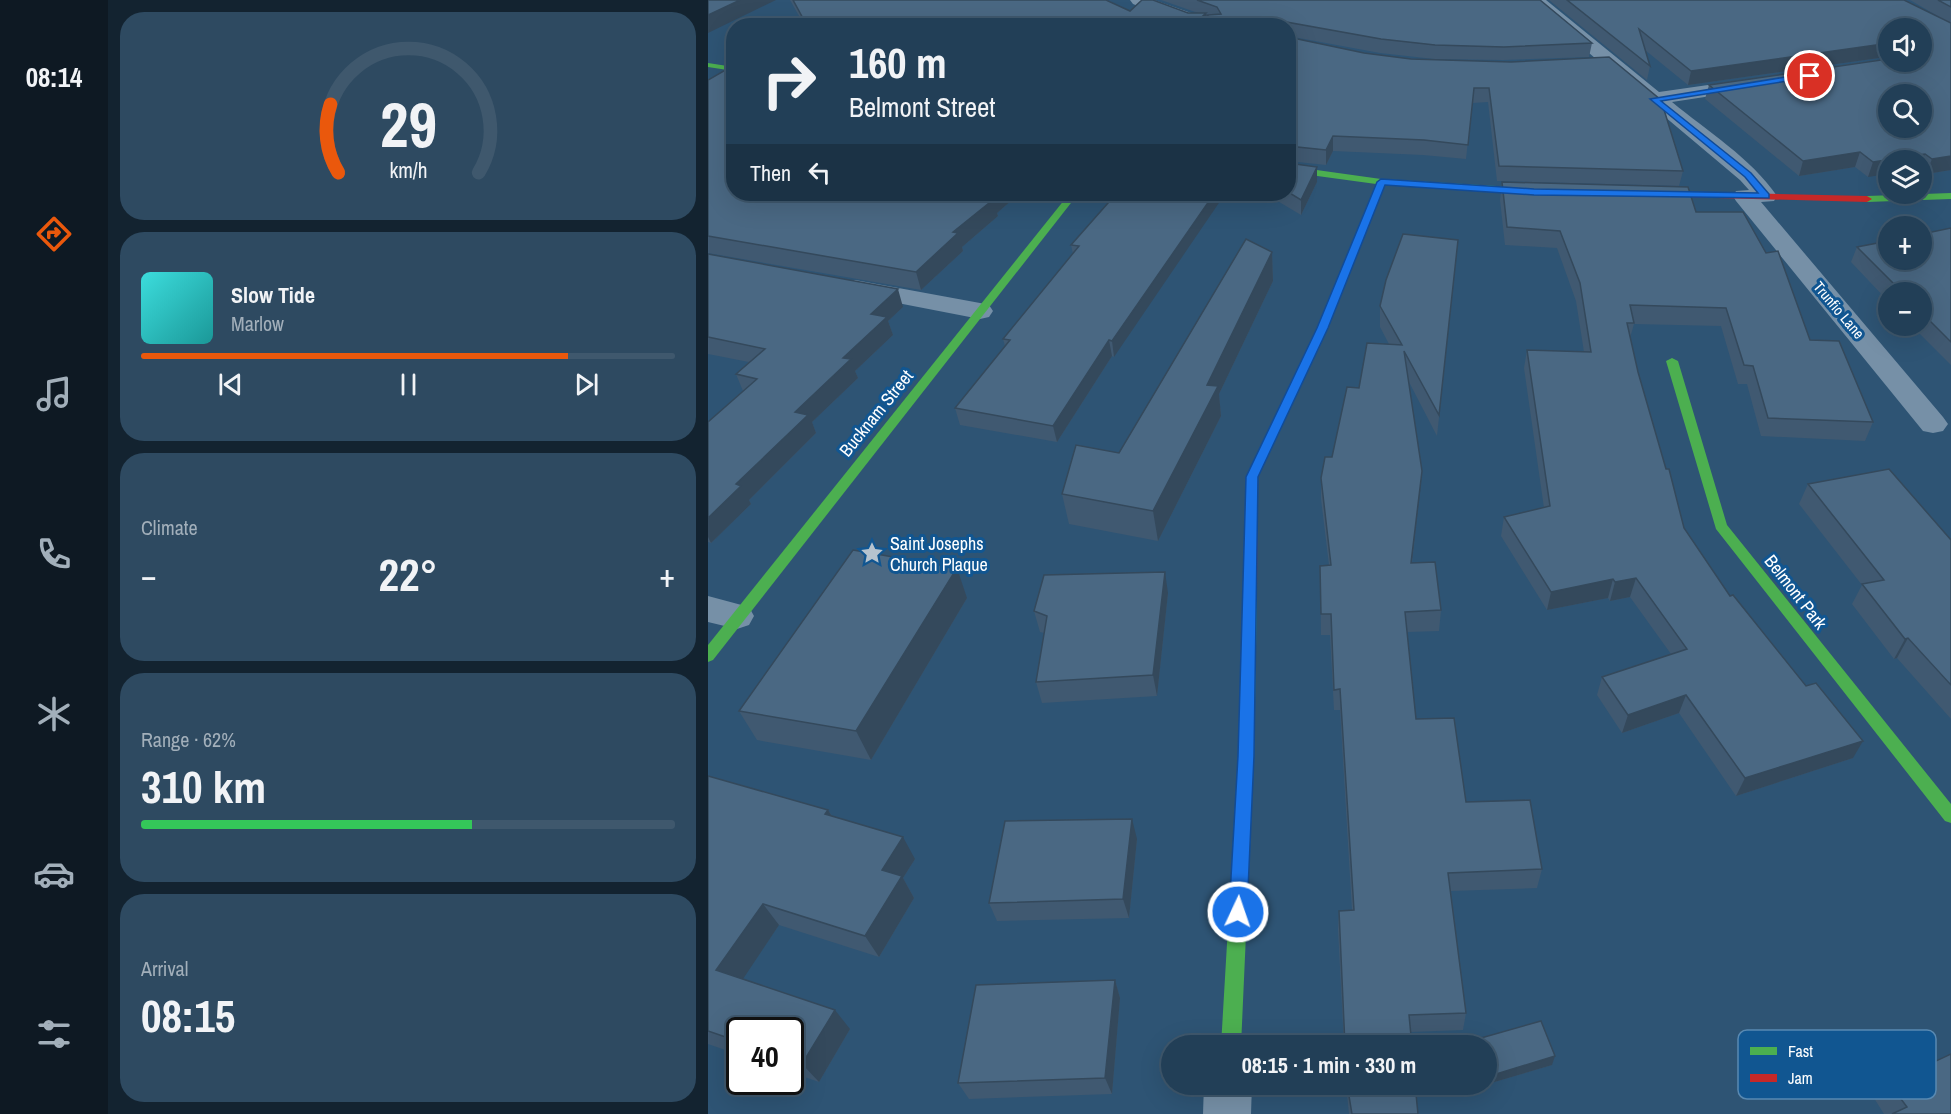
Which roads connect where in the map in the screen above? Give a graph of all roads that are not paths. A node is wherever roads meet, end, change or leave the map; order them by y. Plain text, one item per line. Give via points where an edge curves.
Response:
1 (1139, 0) edge
2 (1535, 0) edge
3 (1184, 18) edge
4 (1612, 63) junction
5 (708, 64) edge
6 (1580, 65) edge
7 (726, 67) edge
8 (1772, 82) edge
9 (1654, 99) junction
10 (1296, 169) edge
11 (1381, 182) junction
12 (1557, 192) edge
13 (1627, 194) edge
14 (1755, 196) junction
15 (1951, 196) edge
16 (1067, 201) edge
17 (833, 284) edge
18 (980, 311) junction
19 (1672, 361) dead end
20 (1933, 424) dead end
21 (723, 613) edge
22 (708, 656) edge
23 (1951, 816) edge
24 (1232, 1035) edge
25 (1228, 1095) edge
26 (1227, 1114) edge

1 - 3 street
2 - 4 street, Trunfio Lane
4 - 6 street
4 - 9 street, Trunfio Lane
5 - 7 street
8 - 9 street
9 - 14 street, Trunfio Lane via 1748,175
10 - 11 street
11 - 12 street
11 - 24 street via 1323,328 1252,477 1246,756
13 - 14 street
14 - 15 street
14 - 20 street, Trunfio Lane
16 - 18 street, Bucknam Street
17 - 18 street
18 - 21 street, Bucknam Street
19 - 23 street, Belmont Park via 1720,526
21 - 22 street, Bucknam Street
25 - 26 street

